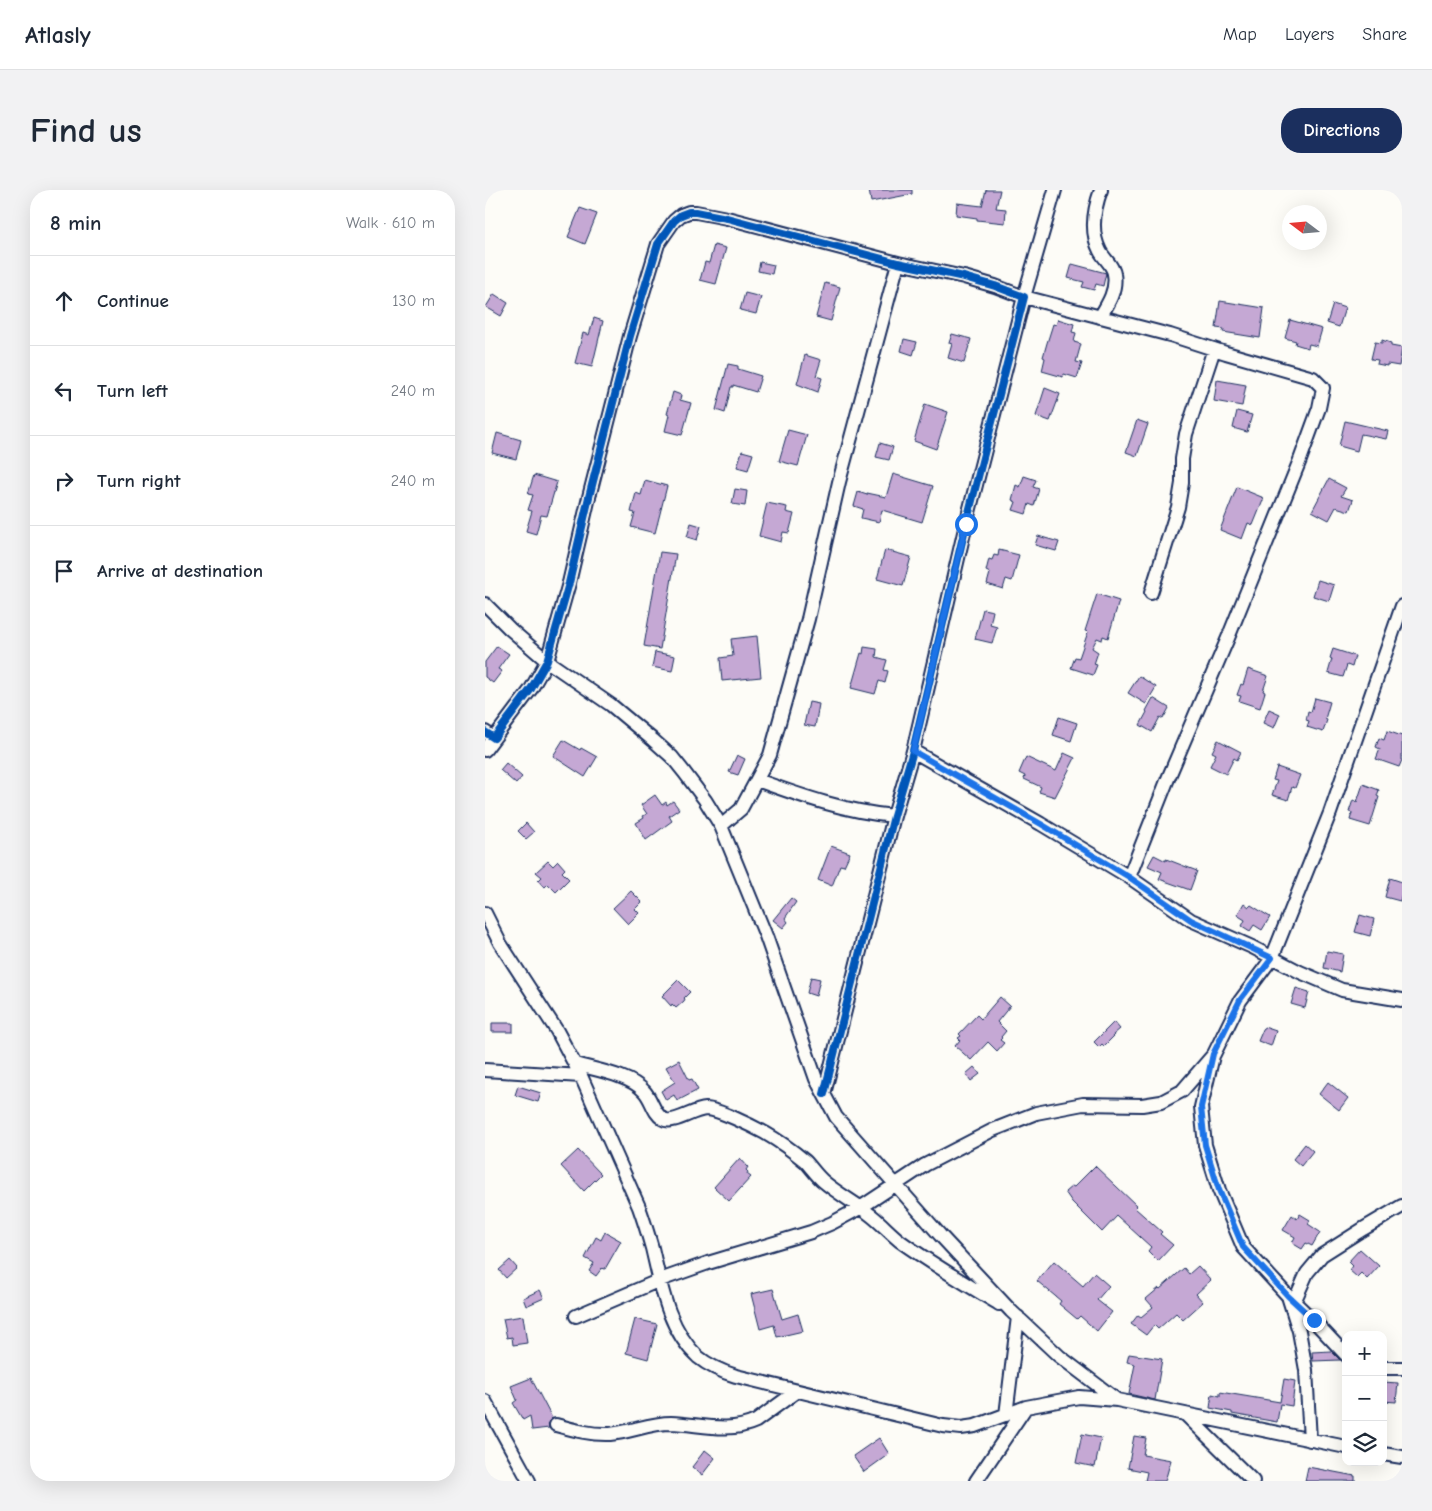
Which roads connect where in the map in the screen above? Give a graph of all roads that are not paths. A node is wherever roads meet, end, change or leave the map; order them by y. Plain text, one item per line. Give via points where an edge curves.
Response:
1 (1055, 190) edge
2 (1101, 190) edge
3 (898, 263) junction
4 (1023, 297) junction
5 (1101, 317) junction
6 (1214, 349) junction
7 (1151, 593) dead end
8 (485, 604) edge
9 (1402, 606) edge
10 (547, 661) junction
11 (489, 735) edge
12 (485, 750) edge
13 (913, 751) junction
14 (757, 780) junction
15 (894, 816) junction
16 (721, 826) junction
17 (1129, 877) junction
18 (485, 913) edge
19 (1272, 958) junction
20 (1402, 1000) edge
21 (1213, 1054) junction
22 (575, 1064) junction
23 (485, 1070) edge
24 (581, 1076) junction
25 (824, 1094) junction
26 (895, 1184) junction
27 (1402, 1206) edge
28 (860, 1208) junction
29 (660, 1280) junction
30 (1291, 1299) junction
31 (1014, 1314) junction
32 (576, 1316) dead end
33 (1342, 1351) edge
34 (1387, 1368) edge
35 (1402, 1368) edge
36 (797, 1391) junction
37 (1117, 1400) junction
38 (485, 1402) edge
39 (1026, 1407) junction
40 (1006, 1414) junction
41 (1185, 1414) junction
42 (557, 1426) dead end
43 (1310, 1440) junction
44 (1342, 1445) edge
45 (1387, 1455) edge
46 (1402, 1457) edge
47 (529, 1481) edge
48 (977, 1481) edge
49 (1253, 1481) edge

1 - 4 street
2 - 5 street via 1094,218 1095,236 1099,250 1115,273 1115,279 1111,298
3 - 4 street via 964,277
3 - 10 street via 696,212 681,215 674,221 658,244 630,336
3 - 14 street via 839,482 808,618 769,755
4 - 5 street
4 - 13 street
5 - 6 street
6 - 7 street via 1185,434 1177,507
6 - 17 street via 1313,378 1323,388 1300,460
8 - 10 street
9 - 19 street via 1330,813
10 - 11 street via 531,689
10 - 16 street via 611,705 671,757
11 - 12 street
13 - 15 street
13 - 17 street
14 - 15 street via 870,814
14 - 16 street via 741,809
15 - 25 street
16 - 25 street via 766,936
17 - 19 street via 1191,920
18 - 22 street
19 - 20 street via 1343,990
19 - 21 street via 1240,1000
21 - 26 street via 1182,1091 1161,1102 1142,1105 1083,1104 1036,1113 993,1130
21 - 30 street via 1201,1107 1205,1145 1219,1190 1243,1247
22 - 24 street
22 - 28 street via 636,1084 647,1093 663,1119 674,1120 708,1109 764,1133 792,1151 823,1181
23 - 24 street
24 - 29 street via 639,1207
25 - 26 street via 836,1117
26 - 28 street
26 - 31 street
27 - 30 street via 1321,1255
28 - 29 street via 811,1232
28 - 31 street via 899,1240
29 - 32 street
29 - 36 street via 678,1330 703,1360 736,1376
30 - 33 street
30 - 43 street via 1306,1370
31 - 37 street via 1059,1356
31 - 40 street
34 - 35 street
36 - 40 street via 961,1428
36 - 42 street via 749,1425 731,1428 670,1423 593,1434
37 - 39 street via 1079,1397
37 - 41 street
38 - 47 street
39 - 40 street
39 - 48 street
41 - 43 street
41 - 49 street
43 - 44 street
45 - 46 street

